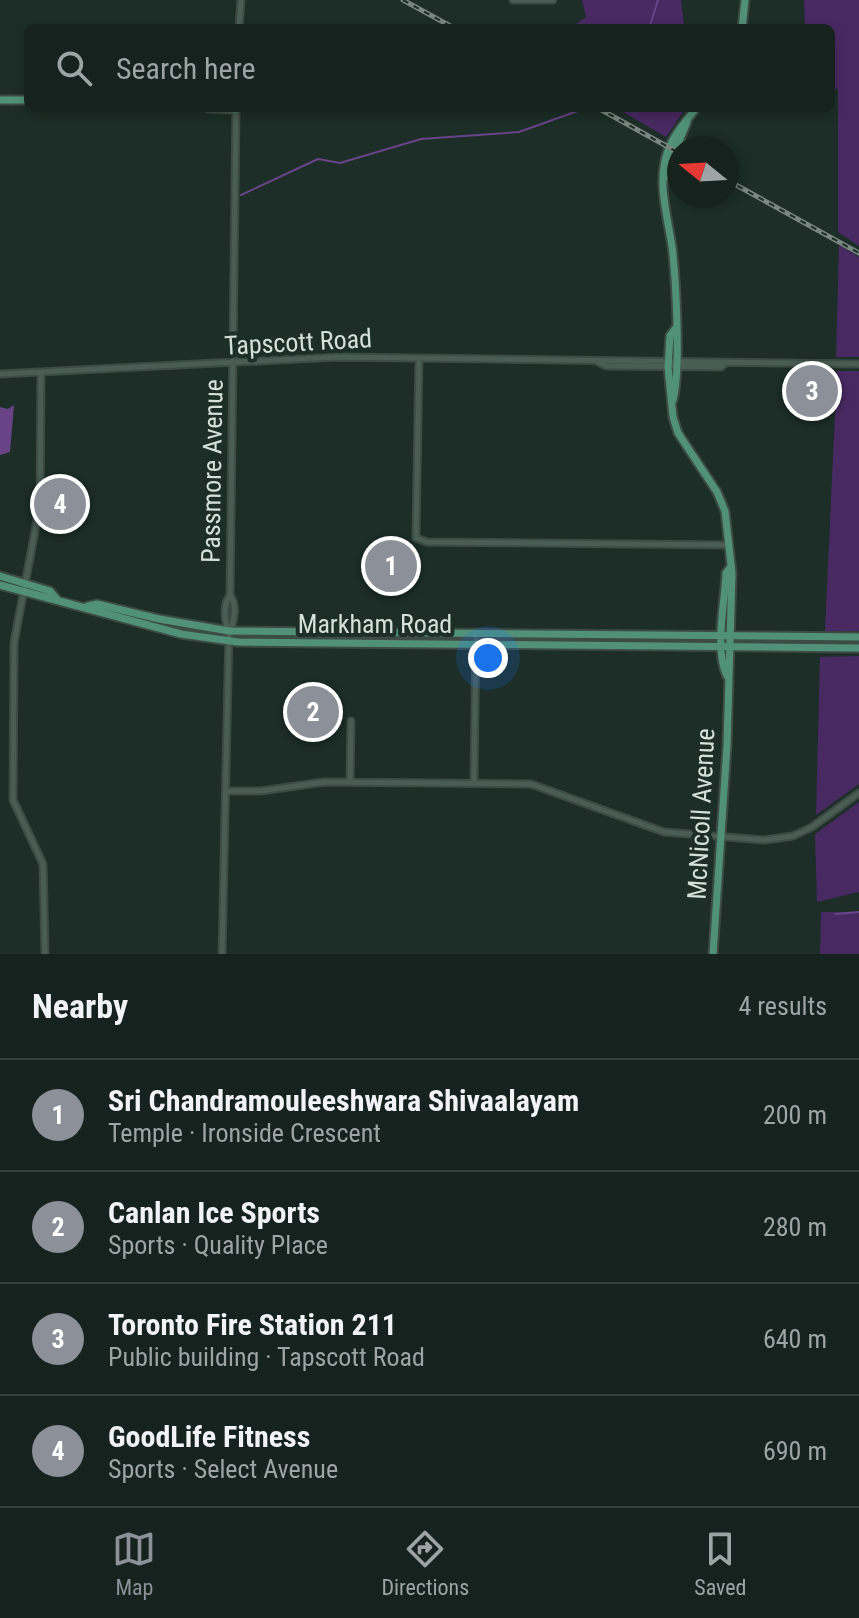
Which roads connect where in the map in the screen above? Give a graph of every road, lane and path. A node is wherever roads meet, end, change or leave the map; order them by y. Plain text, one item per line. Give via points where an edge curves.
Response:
1 (241, 0) edge
2 (513, 0) edge
3 (553, 0) edge
4 (745, 0) edge
5 (239, 24) edge
6 (742, 24) edge
7 (0, 100) edge
8 (24, 100) edge
9 (236, 112) edge
10 (693, 112) edge
11 (419, 359) junction
12 (672, 363) junction
13 (859, 364) edge
14 (233, 365) junction
15 (0, 374) edge
16 (41, 374) junction
17 (729, 545) junction
18 (0, 576) edge
19 (24, 582) junction
20 (0, 585) edge
21 (22, 592) junction
22 (56, 598) junction
23 (88, 606) junction
24 (229, 631) junction
25 (476, 634) junction
26 (727, 637) junction
27 (859, 637) edge
28 (228, 641) junction
29 (476, 644) junction
30 (727, 648) junction
31 (859, 648) edge
32 (351, 721) dead end
33 (350, 782) junction
34 (474, 783) junction
35 (226, 791) junction
36 (859, 793) edge
37 (719, 837) junction
38 (45, 954) edge
39 (222, 954) edge
40 (713, 954) edge

1 - 5 street
2 - 3 street
4 - 6 main road
7 - 8 main road
9 - 14 street, Passmore Avenue
10 - 12 main road, McNicoll Avenue via 663,181 673,251
11 - 12 street, Tapscott Road via 597,361 606,366
11 - 14 street, Tapscott Road via 337,357
11 - 17 street via 416,538
12 - 13 street, Tapscott Road
12 - 17 main road, McNicoll Avenue via 678,433 717,492
14 - 16 street, Tapscott Road
14 - 24 street, Passmore Avenue via 230,595 225,624
15 - 16 street, Tapscott Road
16 - 19 street via 40,504
17 - 26 main road, McNicoll Avenue
18 - 19 main road, Markham Road
19 - 21 street
19 - 22 main road, Markham Road
20 - 21 main road, Markham Road
21 - 22 main road, Markham Road
21 - 38 street via 14,643 13,800 43,864
22 - 23 main road, Markham Road
23 - 24 main road, Markham Road
23 - 28 main road, Markham Road via 181,634
24 - 25 main road, Markham Road
24 - 28 street, Passmore Avenue
25 - 26 main road, Markham Road
25 - 29 street
26 - 27 main road, Markham Road
26 - 30 main road, McNicoll Avenue
28 - 29 main road, Markham Road
28 - 35 street, Passmore Avenue
29 - 30 main road, Markham Road
29 - 34 street
30 - 31 main road, Markham Road
30 - 37 main road, McNicoll Avenue via 727,746
32 - 33 street
33 - 34 street
33 - 35 street
34 - 37 street via 550,788 664,832
35 - 39 street, Passmore Avenue
36 - 37 street via 793,836
37 - 40 main road, McNicoll Avenue

